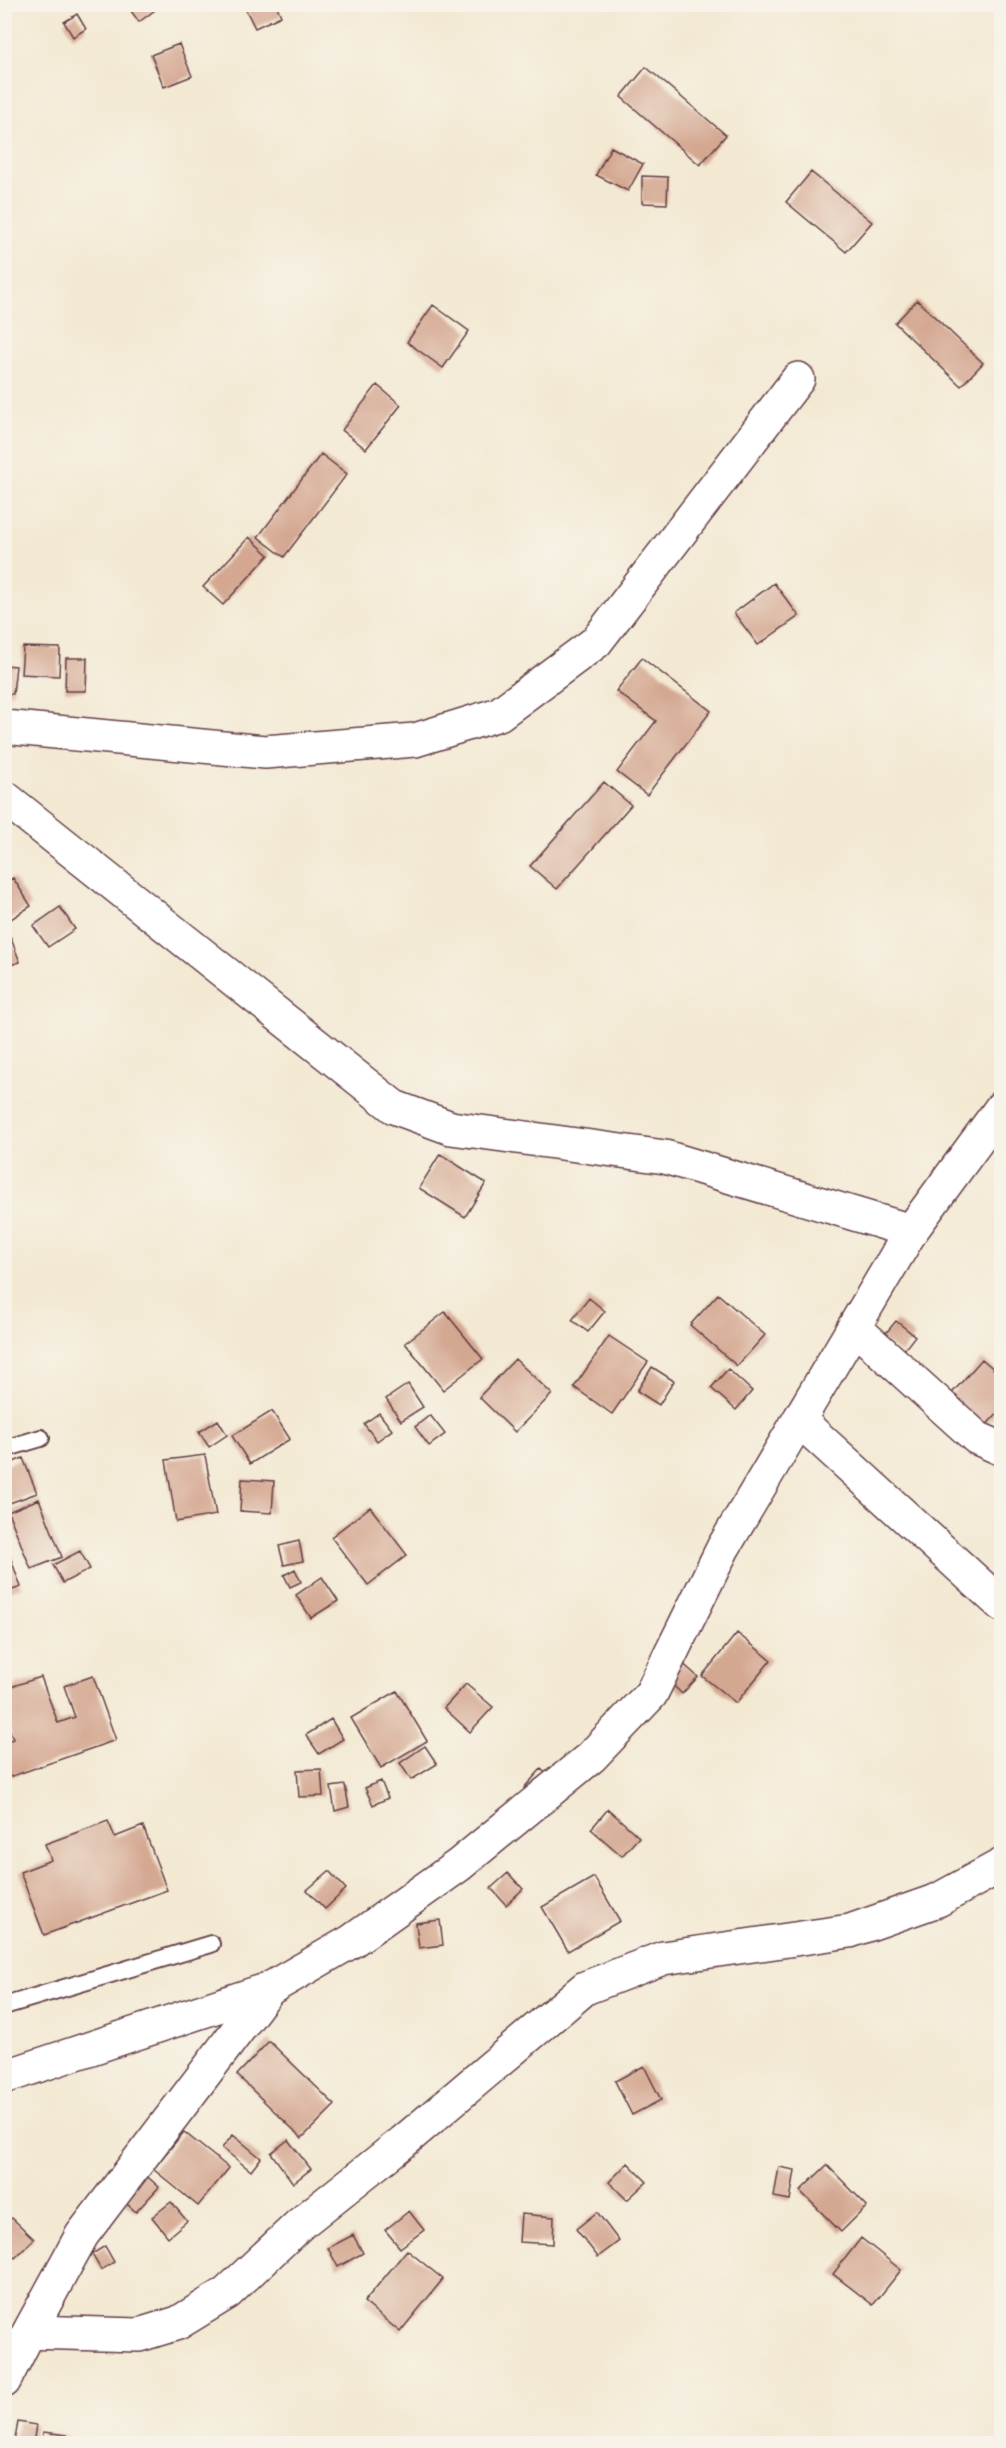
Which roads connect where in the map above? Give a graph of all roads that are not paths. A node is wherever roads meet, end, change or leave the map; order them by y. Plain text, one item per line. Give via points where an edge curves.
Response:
1 (798, 378) dead end
2 (4, 727) edge
3 (4, 797) edge
4 (1002, 1107) edge
5 (911, 1231) junction
6 (854, 1327) junction
7 (800, 1420) junction
8 (41, 1438) dead end
9 (4, 1449) edge
10 (1002, 1449) edge
11 (1002, 1605) edge
12 (1002, 1865) edge
13 (212, 1944) dead end
14 (268, 1989) junction
15 (6, 2002) edge
16 (4, 2077) edge
17 (29, 2332) junction
18 (4, 2381) edge

1 - 2 street via 596,642 499,714 414,740 265,752
3 - 5 street via 394,1107 451,1128 665,1157
4 - 5 street
5 - 6 street
6 - 7 street
6 - 10 street via 977,1438
7 - 11 street
7 - 14 street via 723,1548 651,1694 591,1757 459,1865 352,1941
8 - 9 lane
12 - 17 street via 938,1900 850,1931 663,1958 585,1988 300,2224 227,2293 178,2323 139,2335
13 - 15 lane
14 - 16 street
14 - 17 street via 82,2235
17 - 18 street

